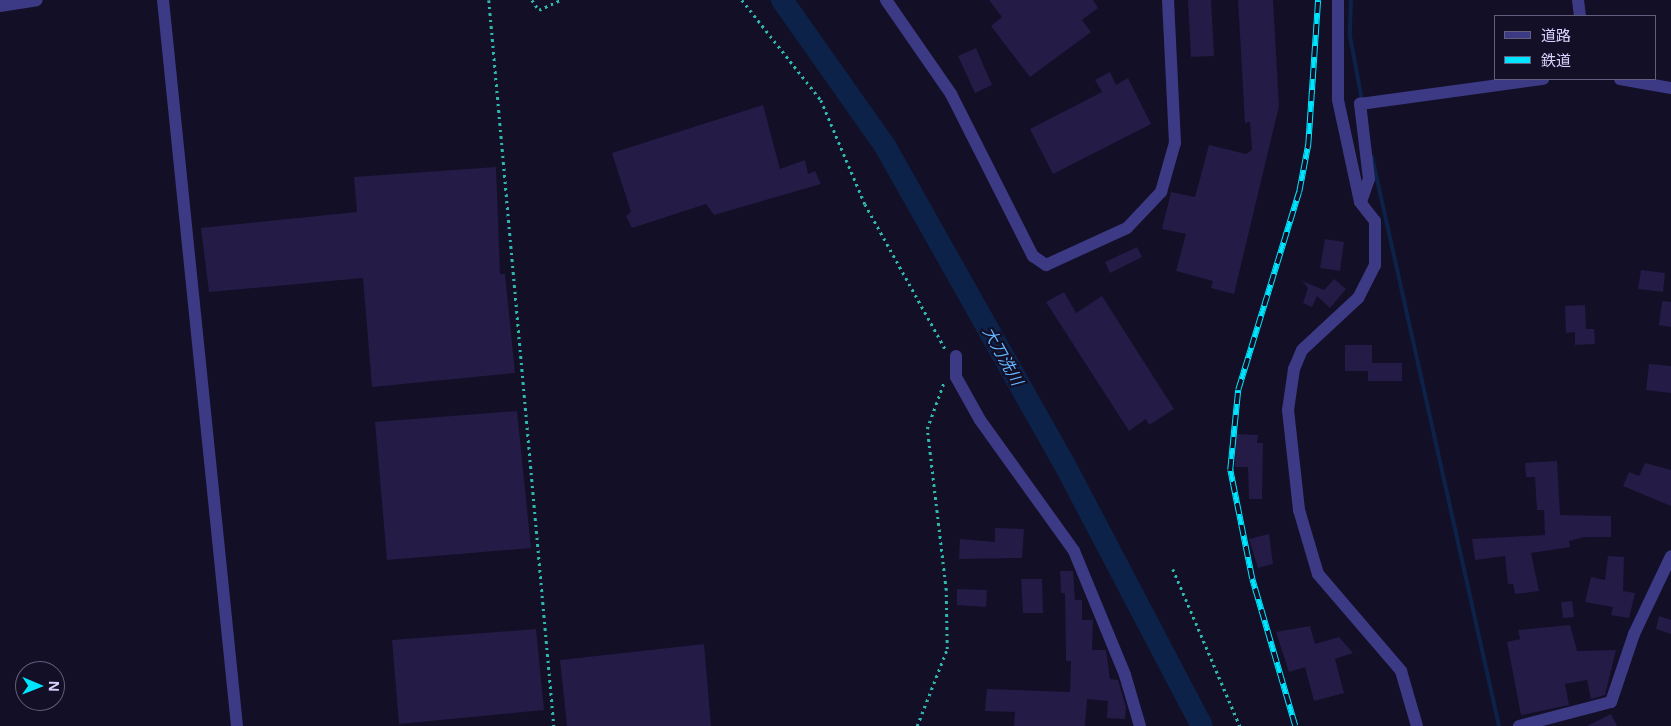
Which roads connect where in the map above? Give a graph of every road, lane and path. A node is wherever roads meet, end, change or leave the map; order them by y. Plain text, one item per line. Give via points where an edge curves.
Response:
1 (37, 0) edge
2 (163, 0) edge
3 (489, 0) edge
4 (532, 0) edge
5 (560, 0) edge
6 (742, 0) edge
7 (886, 0) edge
8 (1168, 0) edge
9 (1338, 0) edge
10 (1578, 0) edge
11 (0, 6) edge
12 (1580, 15) edge
13 (1536, 80) edge
14 (1626, 80) edge
15 (1671, 88) edge
16 (1360, 202) junction
17 (956, 356) junction
18 (1671, 556) edge
19 (1173, 569) dead end
20 (237, 726) edge
21 (554, 726) edge
22 (917, 726) edge
23 (1140, 726) edge
24 (1240, 726) edge
25 (1417, 726) edge
26 (1519, 726) edge

1 - 11 street
2 - 20 street
3 - 21 path
4 - 5 path via 539,10
6 - 17 path via 821,100 869,212 941,348
7 - 8 street via 951,94 1033,256 1046,265 1127,228 1161,192 1175,143
9 - 16 street via 1338,100
10 - 12 street
13 - 16 street via 1360,104 1369,179
14 - 15 street
16 - 25 street via 1374,221 1375,265 1358,298 1318,332 1299,356 1289,391 1292,446 1299,510 1318,574 1401,671
17 - 22 path via 927,429 946,590 946,649
17 - 23 street via 956,377 980,420 1074,551 1125,675
18 - 26 street via 1634,634 1611,702
19 - 24 path

